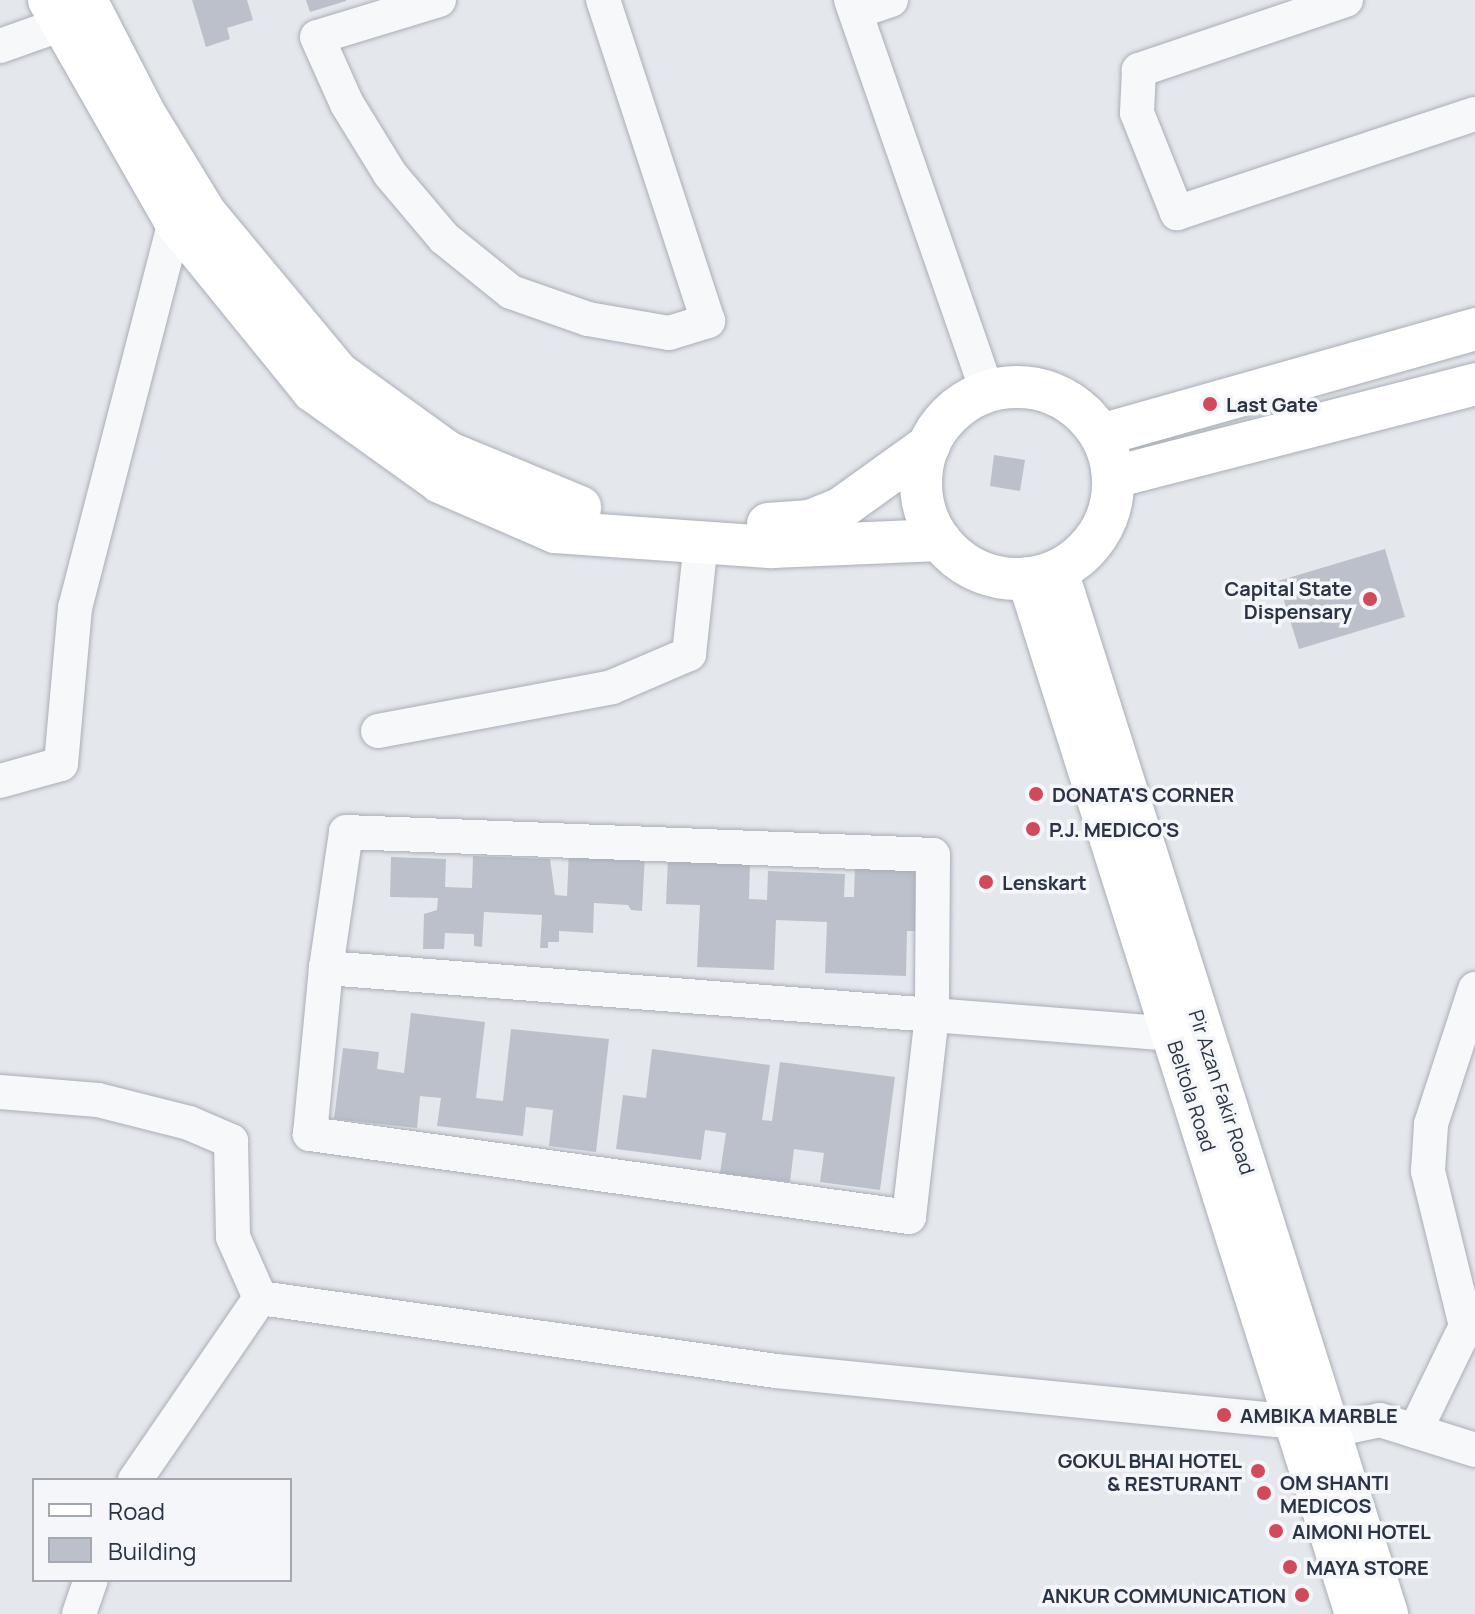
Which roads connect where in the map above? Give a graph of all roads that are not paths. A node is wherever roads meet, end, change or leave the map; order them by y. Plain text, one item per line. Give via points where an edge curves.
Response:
1 (439, 0) edge
2 (603, 0) edge
3 (891, 0) edge
4 (1346, 0) edge
5 (854, 6) edge
6 (66, 8) edge
7 (0, 46) edge
8 (1475, 114) edge
9 (186, 211) junction
10 (1475, 329) edge
11 (1475, 384) edge
12 (987, 391) junction
13 (1101, 435) junction
14 (929, 445) junction
15 (1114, 477) junction
16 (940, 540) junction
17 (701, 542) junction
18 (1043, 574) junction
19 (378, 731) dead end
20 (0, 781) edge
21 (326, 968) junction
22 (1475, 989) edge
23 (932, 1015) junction
24 (1172, 1034) junction
25 (0, 1092) edge
26 (260, 1298) junction
27 (1471, 1329) edge
28 (1312, 1427) junction
29 (1415, 1431) junction
30 (1475, 1450) edge
31 (136, 1478) edge
32 (90, 1582) edge
33 (79, 1614) edge
34 (1356, 1614) edge
35 (1387, 1614) edge

1 - 2 street via 317,37 347,104 390,174 444,238 511,292 588,319 669,333 708,321
3 - 5 street
4 - 8 street via 1139,70 1137,113 1177,213
5 - 12 street
6 - 7 street
6 - 9 main road
9 - 14 main road via 338,373 449,453 567,505 709,528 810,521 840,509
9 - 17 main road via 313,391 440,482 555,532
9 - 20 street via 75,608 61,764
10 - 13 main road
11 - 15 main road
12 - 13 main road via 1020,386 1052,393 1080,409
12 - 14 main road via 962,403
13 - 15 main road
14 - 16 main road via 921,494
15 - 18 main road via 1111,506 1100,533 1082,555
16 - 17 main road via 772,547
16 - 18 main road via 964,563 995,576
17 - 19 street via 689,654 612,687
18 - 24 main road, Beltola Road
18 - 28 main road, Pir Azan Fakir Road
21 - 23 street
21 - 23 street via 346,832 933,855
21 - 23 street via 310,1134 909,1217
22 - 27 street via 1431,1124 1428,1171
23 - 24 street
24 - 28 main road, Beltola Road
25 - 26 street via 98,1100 189,1123 231,1141 233,1237
26 - 28 street via 776,1371
26 - 31 street
27 - 29 street
28 - 29 street via 1380,1420
28 - 34 main road, Beltola Road
28 - 35 main road, Pir Azan Fakir Road
29 - 30 street
32 - 33 street

